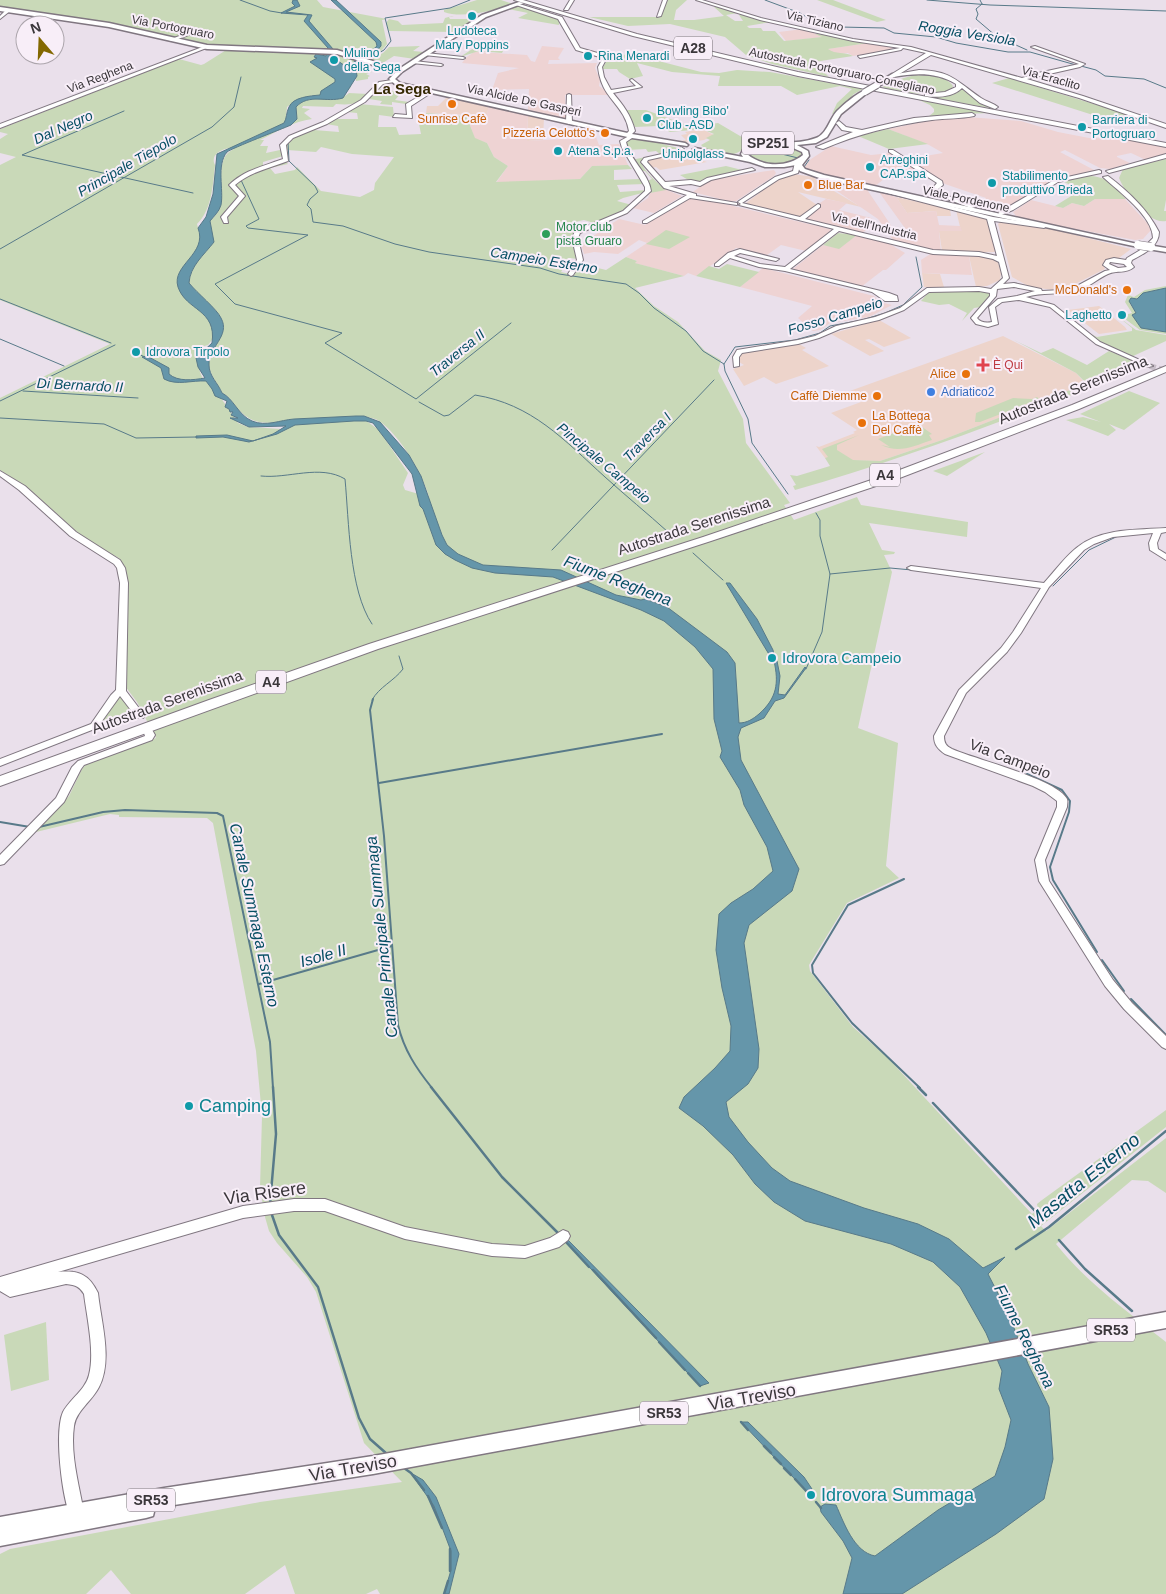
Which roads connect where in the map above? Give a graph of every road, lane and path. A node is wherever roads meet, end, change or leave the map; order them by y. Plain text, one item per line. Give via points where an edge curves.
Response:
1 (572, 0) edge
2 (665, 0) edge
3 (698, 0) edge
4 (519, 2) edge
5 (0, 9) edge
6 (566, 9) dead end
7 (8, 11) junction
8 (575, 16) junction
9 (659, 16) dead end
10 (0, 18) edge
11 (592, 23) junction
12 (628, 26) dead end
13 (194, 32) dead end
14 (171, 40) junction
15 (635, 40) dead end
16 (207, 47) junction
17 (1033, 47) dead end
18 (911, 48) junction
19 (926, 53) junction
20 (426, 54) junction
21 (745, 55) dead end
22 (860, 57) dead end
23 (462, 58) dead end
24 (414, 62) junction
25 (441, 65) dead end
26 (739, 68) dead end
27 (900, 70) junction
28 (400, 71) junction
29 (908, 73) junction
30 (810, 75) junction
31 (894, 75) junction
32 (632, 80) dead end
33 (824, 80) junction
34 (1020, 80) junction
35 (391, 82) junction
36 (959, 82) junction
37 (864, 89) junction
38 (432, 91) junction
39 (609, 92) junction
40 (570, 95) dead end
41 (844, 110) junction
42 (395, 116) dead end
43 (1027, 118) junction
44 (569, 122) junction
45 (838, 123) junction
46 (0, 126) edge
47 (1166, 126) edge
48 (859, 131) junction
49 (631, 135) junction
50 (833, 135) junction
51 (1166, 143) edge
52 (785, 144) junction
53 (818, 144) junction
54 (682, 147) junction
55 (891, 151) dead end
56 (744, 152) junction
57 (721, 154) junction
58 (1166, 156) edge
59 (802, 159) junction
60 (751, 160) junction
61 (766, 164) junction
62 (777, 169) junction
63 (752, 170) dead end
64 (793, 173) junction
65 (1117, 173) junction
66 (1102, 175) junction
67 (822, 177) junction
68 (777, 178) junction
69 (662, 182) junction
70 (700, 184) junction
71 (883, 190) junction
72 (1123, 191) junction
73 (684, 195) junction
74 (694, 195) junction
75 (930, 201) junction
76 (949, 201) junction
77 (739, 204) junction
78 (818, 206) dead end
79 (1011, 209) junction
80 (1002, 213) junction
81 (1012, 216) junction
82 (988, 217) junction
83 (800, 220) junction
84 (1004, 220) junction
85 (226, 222) dead end
86 (645, 222) dead end
87 (1048, 226) junction
88 (838, 229) junction
89 (1157, 233) junction
90 (1166, 250) edge
91 (730, 255) junction
92 (776, 259) dead end
93 (1000, 259) junction
94 (1114, 260) junction
95 (1128, 264) junction
96 (717, 265) dead end
97 (1108, 267) junction
98 (786, 269) junction
99 (1117, 270) junction
100 (1007, 271) junction
101 (571, 274) dead end
102 (1022, 286) junction
103 (995, 288) junction
104 (875, 292) dead end
105 (1027, 294) junction
106 (1018, 298) junction
107 (1034, 300) junction
108 (1166, 364) tunnel mouth
109 (736, 366) dead end
110 (1150, 366) tunnel mouth
111 (1166, 370) tunnel mouth
112 (0, 473) edge
113 (1162, 530) edge
114 (1166, 558) edge
115 (910, 568) dead end
116 (599, 571) junction
117 (1046, 586) junction
118 (541, 589) junction
119 (121, 691) junction
120 (140, 716) dead end
121 (148, 730) dead end
122 (0, 763) edge
123 (0, 774) edge
124 (0, 781) edge
125 (0, 861) edge
126 (1166, 1044) edge
127 (563, 1236) dead end
128 (0, 1283) edge
129 (1166, 1320) edge
130 (249, 1486) junction
131 (76, 1513) junction
132 (53, 1518) junction
133 (0, 1527) edge
134 (0, 1532) edge
135 (27, 1532) junction
136 (0, 1536) edge
137 (0, 1546) edge

1 - 6 street
2 - 9 street
3 - 18 street, Via Tiziano via 760,19
4 - 8 highway, Autostrada Portogruaro-Conegliano / A28
4 - 11 highway, Autostrada Portogruaro-Conegliano / A28
4 - 20 main road via 484,16
4 - 39 street via 560,18 578,49 606,57 600,71
5 - 7 main road, Via Portogruaro
7 - 10 street
7 - 14 main road, Via Portogruaro via 101,24
8 - 12 highway
8 - 30 highway, Autostrada Portogruaro-Conegliano / A28
11 - 15 highway
11 - 33 highway, Autostrada Portogruaro-Conegliano / A28
13 - 14 street
14 - 16 main road, Via Portogruaro
16 - 28 main road, Via Portogruaro via 335,52
16 - 46 street, Via Reghena
17 - 34 street via 1083,64
18 - 19 street, Via Tiziano
18 - 22 street
19 - 27 street
19 - 34 street, Via Eraclito
20 - 23 street
20 - 24 main road
21 - 30 highway
24 - 25 street
24 - 28 main road
26 - 33 highway via 773,70
27 - 29 highway
27 - 31 street
28 - 35 main road
29 - 31 highway
29 - 36 highway via 942,75
30 - 37 highway, Autostrada Portogruaro-Conegliano / A28
31 - 37 main road, bridge
32 - 39 street via 640,87
33 - 37 highway, Autostrada Portogruaro-Conegliano / A28
34 - 47 street, Via Eraclito
35 - 38 main road, Via Alcide De Gasperi
35 - 85 street via 376,87 367,98 345,112 286,140 283,146 286,160 234,182 232,185 242,196 224,217
36 - 37 highway via 956,91 936,95
36 - 43 highway via 984,103
37 - 41 main road
37 - 43 highway, Autostrada Portogruaro-Conegliano / A28
37 - 48 highway via 918,100 929,105 932,111 920,118
38 - 42 street via 408,105 410,117
38 - 44 main road, Via Alcide De Gasperi
39 - 49 street via 624,109 631,123
40 - 44 street
41 - 45 main road
41 - 53 main road
43 - 51 highway, Autostrada Portogruaro-Conegliano / A28
43 - 53 highway via 976,115 932,118
44 - 49 main road, Via Alcide De Gasperi
45 - 48 highway via 844,129
45 - 50 main road
48 - 50 highway
49 - 54 main road, Via Alcide De Gasperi
49 - 101 street via 624,141 624,149 647,183 648,191 624,212 577,232 575,238 580,260
50 - 53 highway
52 - 53 main road
52 - 56 main road, SP251 via 755,144
52 - 59 main road, SP251 via 800,148
53 - 59 main road
54 - 57 main road, Via Alcide De Gasperi / SP251
54 - 69 street via 677,152 644,161
55 - 76 street via 940,182 935,193
56 - 57 main road, SP251
56 - 60 main road, SP251
57 - 60 main road, SP251
58 - 65 street
59 - 61 main road, SP251 via 783,165
59 - 64 street via 798,171
59 - 67 main road, Viale Pordenone / SP251 via 799,167 802,170
60 - 61 main road, SP251
61 - 62 main road, Viale Pordenone / SP251
62 - 64 main road, Viale Pordenone / SP251
62 - 68 street via 780,173
63 - 70 street
64 - 67 main road, Viale Pordenone / SP251
64 - 68 street
65 - 66 street
65 - 66 street via 1110,170
65 - 72 street
66 - 72 street
66 - 79 street via 1056,181
67 - 71 main road, Viale Pordenone / SP251
68 - 77 street
69 - 70 street via 669,185
69 - 73 street via 670,190
70 - 73 street via 683,189
70 - 74 street via 690,191
71 - 75 main road, Viale Pordenone / SP251
71 - 82 street, Viale Pordenone
72 - 89 street via 1153,223
73 - 74 street, Via dell'Industria
73 - 86 street, Via dell'Industria
74 - 77 street, Via dell'Industria
75 - 76 street
75 - 87 main road, Viale Pordenone / SP251
76 - 80 street
77 - 83 street, Via dell'Industria
78 - 83 street
79 - 80 street
79 - 81 street
80 - 81 street
81 - 87 street
82 - 84 street, Viale Pordenone
82 - 93 street
83 - 88 street, Via dell'Industria
84 - 87 street, Viale Pordenone
84 - 100 street via 996,227
87 - 90 main road, Viale Pordenone / SP251, bridge
88 - 93 street, Via dell'Industria via 945,254 990,255
88 - 98 street
89 - 94 street via 1130,256
89 - 95 street via 1143,251 1129,259
91 - 92 street via 740,251
91 - 96 street
91 - 98 street
93 - 100 street
93 - 103 street via 1006,278
94 - 95 street
94 - 97 street via 1107,262
95 - 99 street via 1130,268
97 - 99 street
97 - 102 street via 1083,284 1066,289 1042,290
98 - 104 street
99 - 105 street via 1077,289
100 - 102 street via 1012,280
102 - 103 street via 1010,284
102 - 105 street
103 - 106 street via 1001,294
103 - 106 street via 993,296 975,317 975,321 983,325 996,323 992,307 997,302
103 - 109 street via 927,290 902,309 877,319 838,327 798,342 739,351
105 - 106 street
105 - 107 street
106 - 107 street
107 - 110 street via 1056,309 1105,347
108 - 116 highway, Autostrada Serenissima / A4 via 1037,419 923,462
111 - 116 highway, Autostrada Serenissima / A4 via 920,468
112 - 119 street via 22,488 73,534 113,558 121,568 124,583
113 - 114 street via 1153,543 1154,550
113 - 117 street, Via Campeio via 1122,532 1088,544
115 - 117 street
116 - 118 highway, Autostrada Serenissima / A4
117 - 126 street, Via Campeio via 1004,650 962,692 939,736 939,742 950,752 997,768 1060,796 1062,807 1040,860 1044,881 1109,983
118 - 123 highway, Autostrada Serenissima / A4 via 294,667
118 - 124 highway, Autostrada Serenissima / A4 via 298,672
119 - 120 street
119 - 122 street via 94,726
121 - 125 street via 149,738 92,758 77,767 60,800
127 - 128 street, Via Risere via 554,1243 525,1252 492,1250 405,1232 325,1205 294,1205 243,1212
128 - 131 street, Via Risere via 10,1291 75,1277 88,1286 91,1293 97,1373 67,1420 66,1434
129 - 130 main road, Via Treviso / SR53
130 - 131 main road, Via Treviso / SR53
130 - 135 main road, Via Treviso
131 - 132 main road, Via Treviso / SR53
132 - 133 main road, Via Treviso / SR53
132 - 134 street
135 - 136 main road, Via Treviso
135 - 137 street

